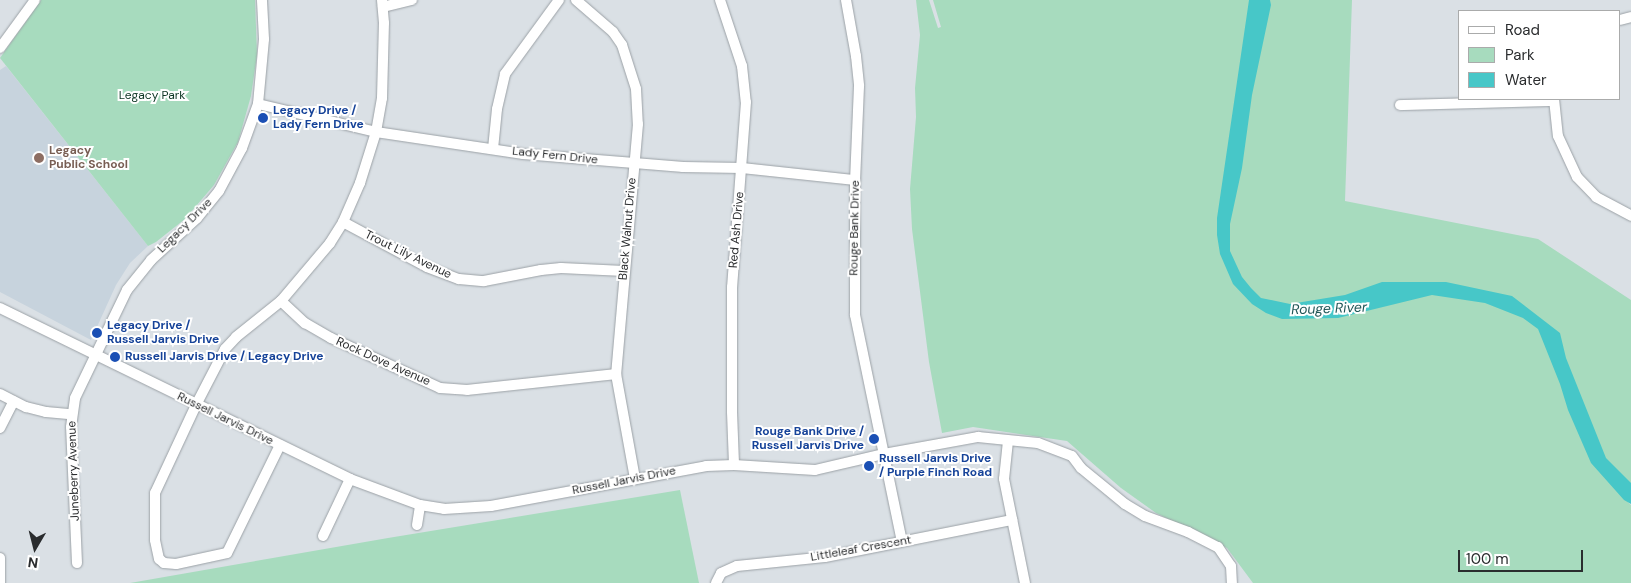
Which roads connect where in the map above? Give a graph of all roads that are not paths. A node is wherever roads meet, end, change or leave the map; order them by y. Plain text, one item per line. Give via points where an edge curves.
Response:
1 (36, 0) edge
2 (262, 0) edge
3 (412, 0) edge
4 (559, 0) edge
5 (576, 0) edge
6 (720, 0) edge
7 (846, 0) edge
8 (382, 4) edge
9 (0, 48) edge
10 (1554, 100) edge
11 (258, 104) junction
12 (1400, 105) dead end
13 (376, 132) junction
14 (493, 149) junction
15 (634, 163) junction
16 (742, 168) junction
17 (855, 180) junction
18 (1631, 216) edge
19 (343, 222) junction
20 (624, 271) junction
21 (281, 301) junction
22 (0, 308) edge
23 (96, 355) junction
24 (616, 374) junction
25 (0, 394) edge
26 (14, 401) junction
27 (196, 405) junction
28 (71, 414) junction
29 (0, 428) edge
30 (1008, 441) junction
31 (280, 445) junction
32 (884, 454) junction
33 (734, 465) junction
34 (350, 479) junction
35 (635, 479) junction
36 (420, 505) junction
37 (1012, 520) junction
38 (417, 525) dead end
39 (323, 536) dead end
40 (902, 541) junction
41 (0, 558) edge
42 (78, 563) dead end
43 (0, 583) edge
44 (716, 583) edge
45 (1025, 583) edge
46 (1232, 583) edge

1 - 9 street
2 - 11 street, Legacy Drive via 264,39
3 - 8 street
4 - 14 street via 505,74
5 - 15 street, Black Walnut Drive via 613,32 624,52 636,89 638,124
6 - 16 street, Red Ash Drive via 742,66 746,102
7 - 17 street, Rouge Bank Drive via 859,86
8 - 13 street via 383,91
10 - 12 street
10 - 18 street via 1558,136 1576,177 1596,197
11 - 13 street, Lady Fern Drive
11 - 23 street, Legacy Drive via 242,148 219,191 197,218 137,275
13 - 14 street, Lady Fern Drive
13 - 19 street via 360,183
14 - 15 street, Lady Fern Drive
15 - 16 street, Lady Fern Drive
15 - 20 street, Black Walnut Drive
16 - 17 street, Lady Fern Drive
16 - 33 street, Red Ash Drive via 731,316
17 - 32 street, Rouge Bank Drive via 855,314
19 - 20 street, Trout Lily Avenue via 427,267 459,279 484,281 561,268
19 - 21 street via 330,243
20 - 24 street, Black Walnut Drive
21 - 24 street, Rock Dove Avenue via 305,323 331,338 440,388 467,390
21 - 27 street via 225,349
22 - 23 street, Russell Jarvis Drive
23 - 27 street, Russell Jarvis Drive
23 - 28 street, Juneberry Avenue via 75,398
24 - 35 street, Black Walnut Drive
25 - 26 street
26 - 28 street via 46,412
26 - 29 street
27 - 31 street, Russell Jarvis Drive
27 - 31 street via 155,493 155,540 159,559 164,563 176,564 227,553
28 - 42 street, Juneberry Avenue
30 - 32 street, Russell Jarvis Drive via 978,437
30 - 37 street via 1004,479
30 - 46 street, Russell Jarvis Drive via 1038,443 1072,456 1081,468 1125,504 1218,547 1231,566
31 - 34 street, Russell Jarvis Drive
32 - 33 street, Russell Jarvis Drive via 815,470
32 - 40 street, Rouge Bank Drive
33 - 35 street, Russell Jarvis Drive via 706,466
34 - 36 street, Russell Jarvis Drive
34 - 39 street
35 - 36 street, Russell Jarvis Drive via 491,506 444,509
36 - 38 street
37 - 40 street, Littleleaf Crescent
37 - 45 street
40 - 44 street, Littleleaf Crescent via 825,556 737,566 721,573
41 - 43 street

